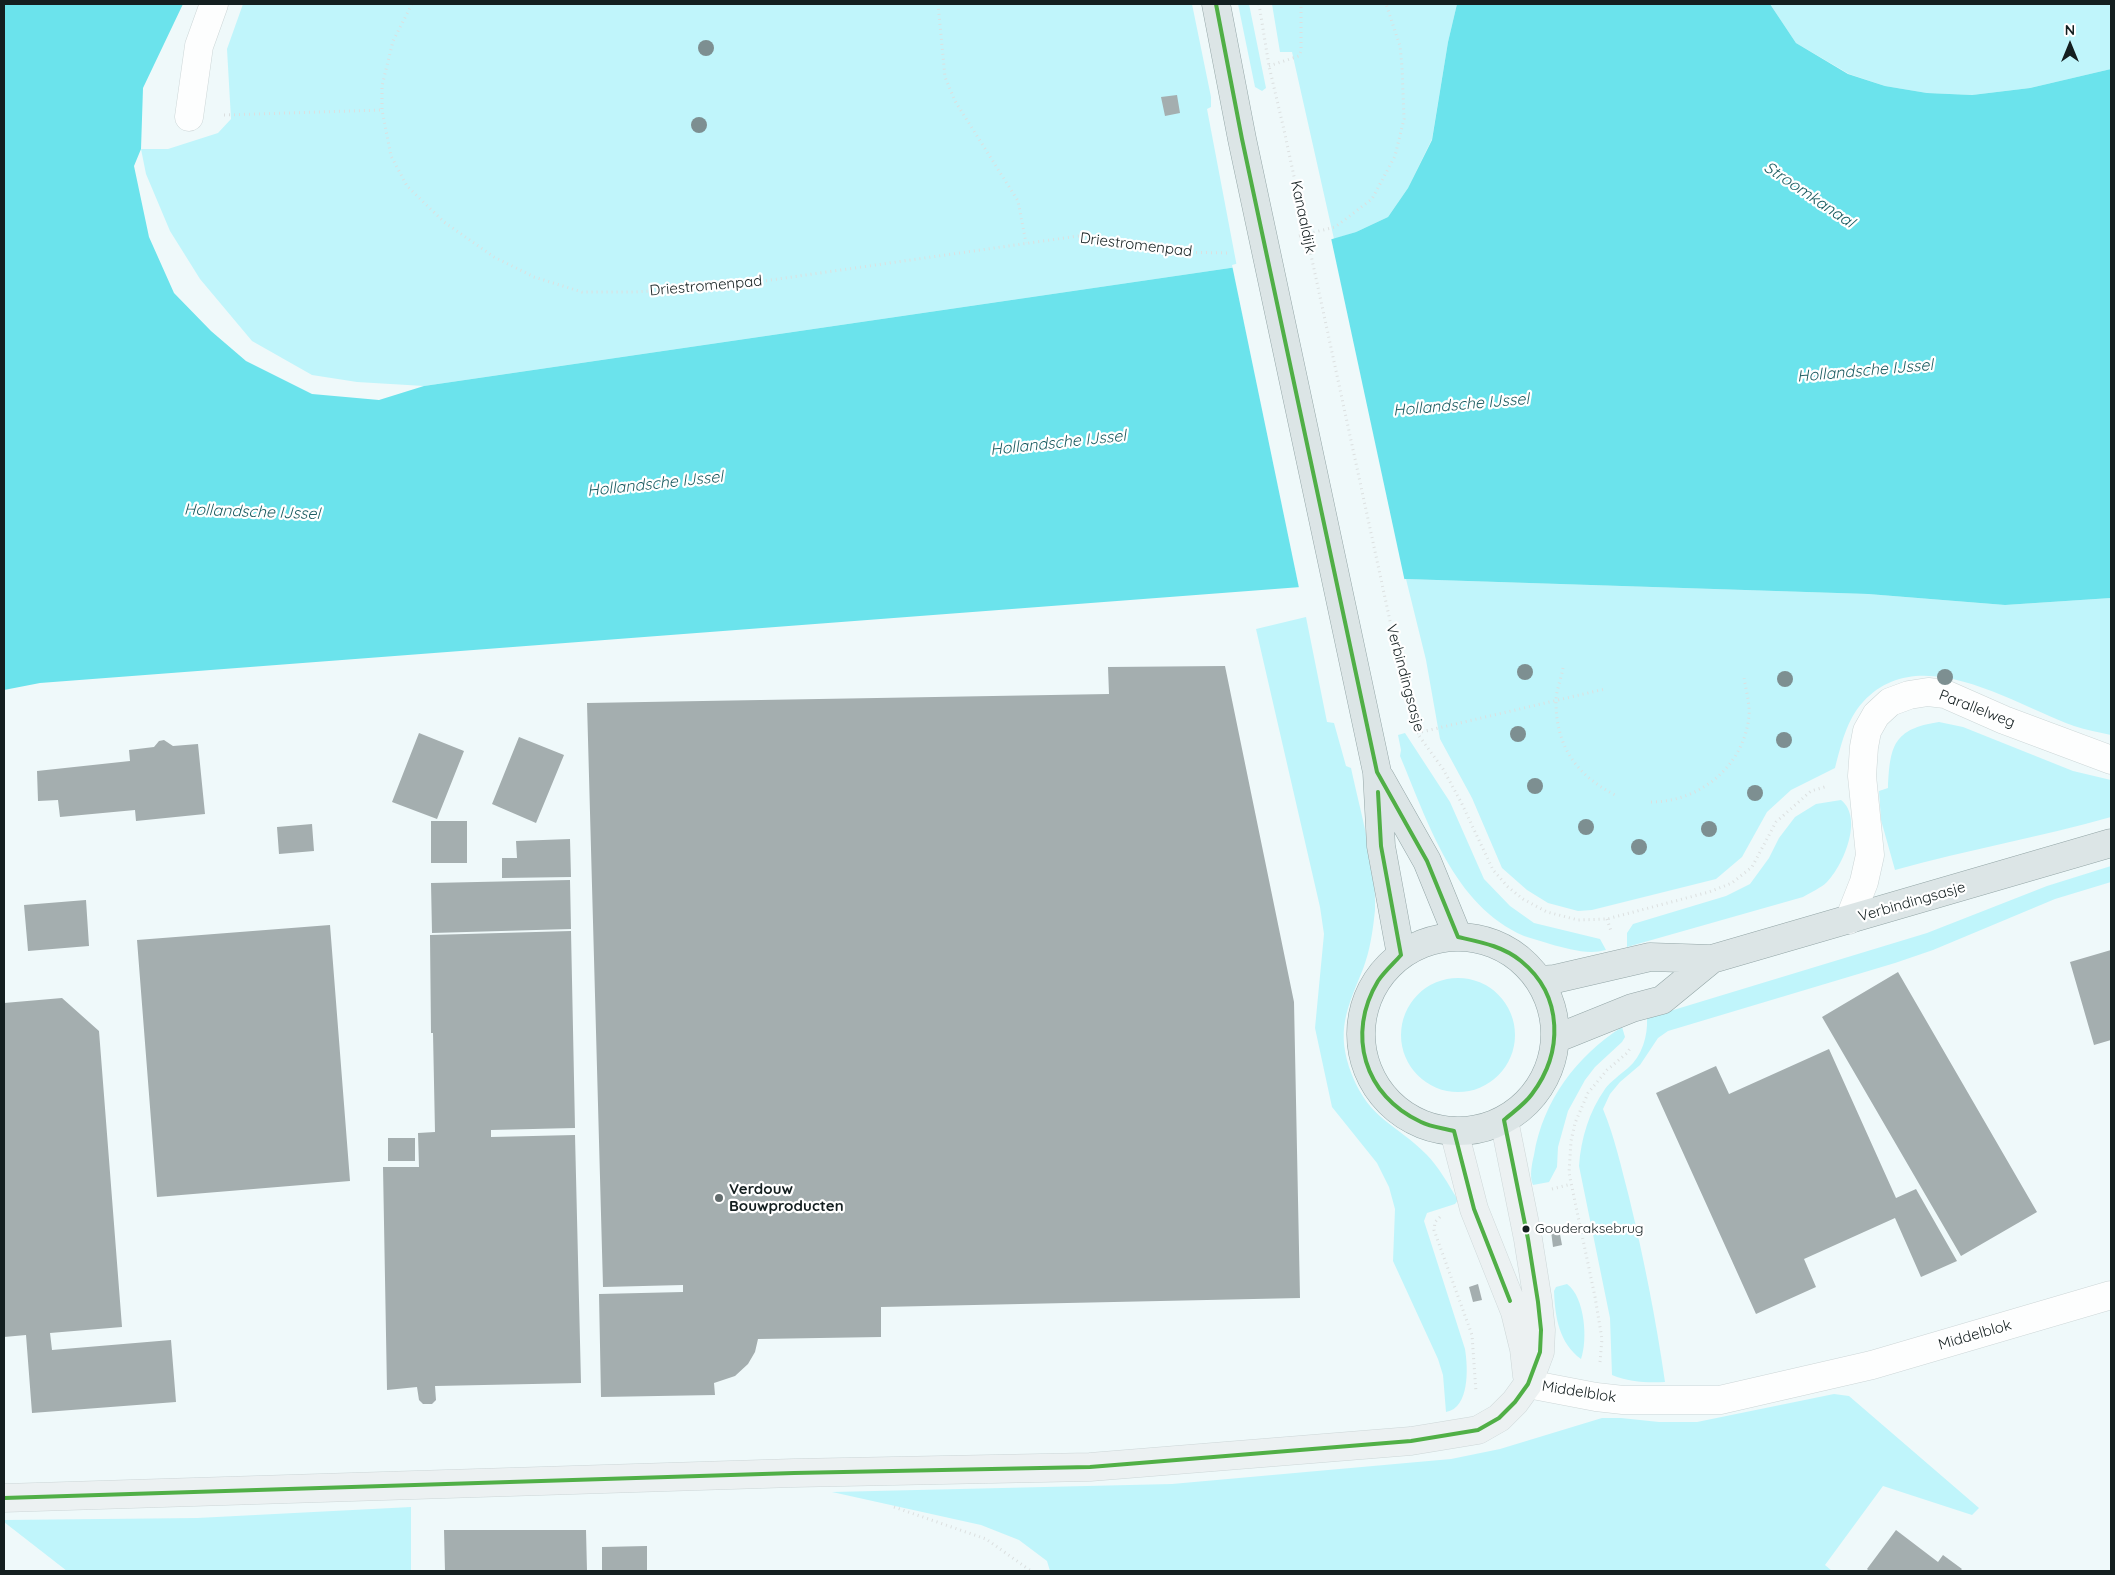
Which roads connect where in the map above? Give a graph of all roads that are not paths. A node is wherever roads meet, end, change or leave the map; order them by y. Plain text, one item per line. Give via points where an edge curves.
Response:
1 (214, 4) edge
2 (1216, 4) edge
3 (189, 117) road end
4 (2111, 760) edge
5 (1377, 772) junction
6 (2111, 843) edge
7 (1849, 920) junction
8 (1458, 937) junction
9 (1401, 955) junction
10 (1712, 959) junction
11 (1539, 980) junction
12 (1555, 1039) junction
13 (1504, 1120) junction
14 (1454, 1131) junction
15 (2111, 1295) edge
16 (1528, 1384) junction
17 (4, 1498) edge

1 - 3 street via 199,46
2 - 5 main road
4 - 7 street, Parallelweg via 2004,720 1946,694 1928,692 1890,702 1876,715 1867,731 1862,776 1870,855 1864,882
5 - 8 main road via 1427,861
5 - 9 main road via 1381,846
6 - 7 main road, Verbindingsasje
7 - 10 main road, Verbindingsasje
8 - 9 main road via 1428,941
8 - 11 main road via 1473,938 1504,948
9 - 14 main road via 1378,978 1365,1006 1361,1038 1367,1070 1384,1097 1402,1113 1423,1124
10 - 11 main road, Verbindingsasje via 1650,957
10 - 12 main road, Verbindingsasje via 1662,1000 1632,1008
11 - 12 main road via 1552,1008
12 - 13 main road via 1550,1067 1537,1092
13 - 14 main road via 1480,1128
13 - 16 street via 1528,1239 1540,1320 1540,1352
14 - 16 street via 1474,1209 1515,1312
15 - 16 street, Middelblok via 1872,1365 1720,1400 1623,1400
16 - 17 street, Middelblok via 1499,1418 1478,1430 1411,1440 1090,1467

